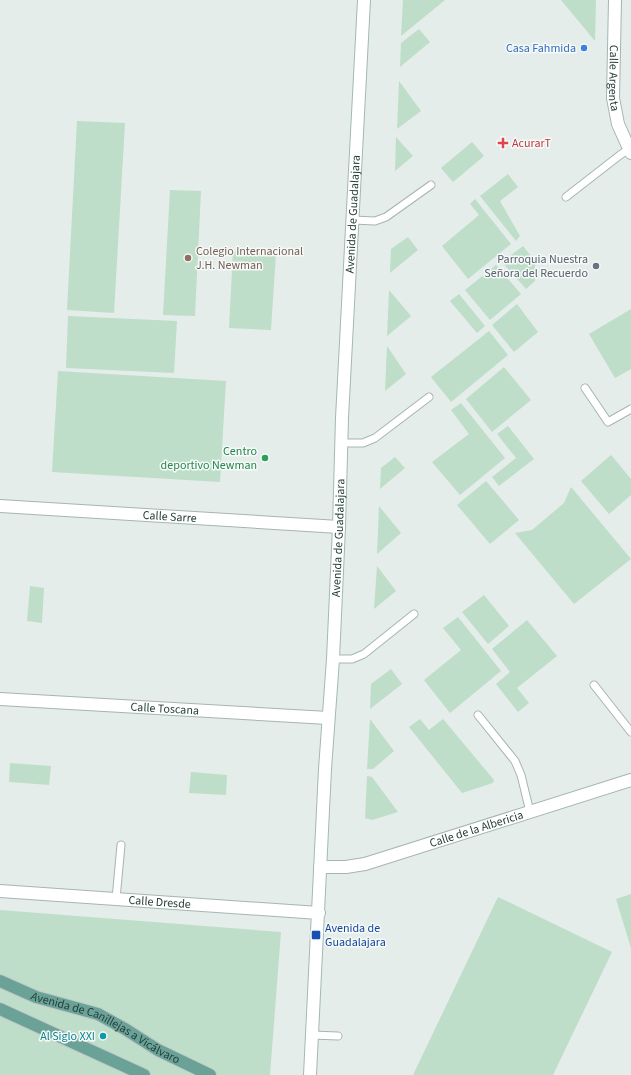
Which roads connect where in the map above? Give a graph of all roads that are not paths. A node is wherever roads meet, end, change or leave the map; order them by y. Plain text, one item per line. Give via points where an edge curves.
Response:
1 (364, 0) edge
2 (615, 0) edge
3 (630, 151) edge
4 (431, 185) dead end
5 (566, 197) dead end
6 (353, 220) junction
7 (585, 388) dead end
8 (429, 397) dead end
9 (631, 409) edge
10 (342, 443) junction
11 (0, 506) edge
12 (339, 527) junction
13 (414, 614) dead end
14 (333, 659) junction
15 (594, 685) dead end
16 (0, 699) edge
17 (478, 715) dead end
18 (328, 718) junction
19 (631, 732) edge
20 (631, 780) edge
21 (530, 812) junction
22 (121, 845) dead end
23 (320, 867) junction
24 (0, 891) edge
25 (116, 899) junction
26 (319, 913) junction
27 (0, 981) edge
28 (0, 1009) edge
29 (312, 1036) junction
30 (338, 1036) dead end
31 (144, 1075) edge
32 (210, 1075) edge
33 (310, 1075) edge

1 - 6 street, Avenida de Guadalajara
2 - 3 street, Calle Argenta via 613,98 618,124
3 - 5 lane via 620,154
4 - 6 lane via 386,217 375,221
6 - 10 street, Avenida de Guadalajara
7 - 9 lane via 608,422
8 - 10 lane via 375,438 363,443
10 - 12 street, Avenida de Guadalajara
11 - 12 street, Calle Sarre
12 - 14 street, Avenida de Guadalajara
13 - 14 lane via 364,654 352,659
14 - 18 street, Avenida de Guadalajara
15 - 19 lane
16 - 18 street, Calle Toscana
17 - 21 lane via 515,761
18 - 23 street, Avenida de Guadalajara
20 - 21 street, Calle de la Albericia
21 - 23 street, Calle de la Albericia via 366,864
22 - 25 lane
23 - 26 street, Avenida de Guadalajara
24 - 25 street, Calle Dresde
25 - 26 street, Calle Dresde
26 - 29 street, Avenida de Guadalajara
27 - 32 main road, Avenida de Canillejas a Vicálvaro via 36,998 98,1014 158,1050
28 - 31 main road
29 - 30 lane
29 - 33 street, Avenida de Guadalajara

